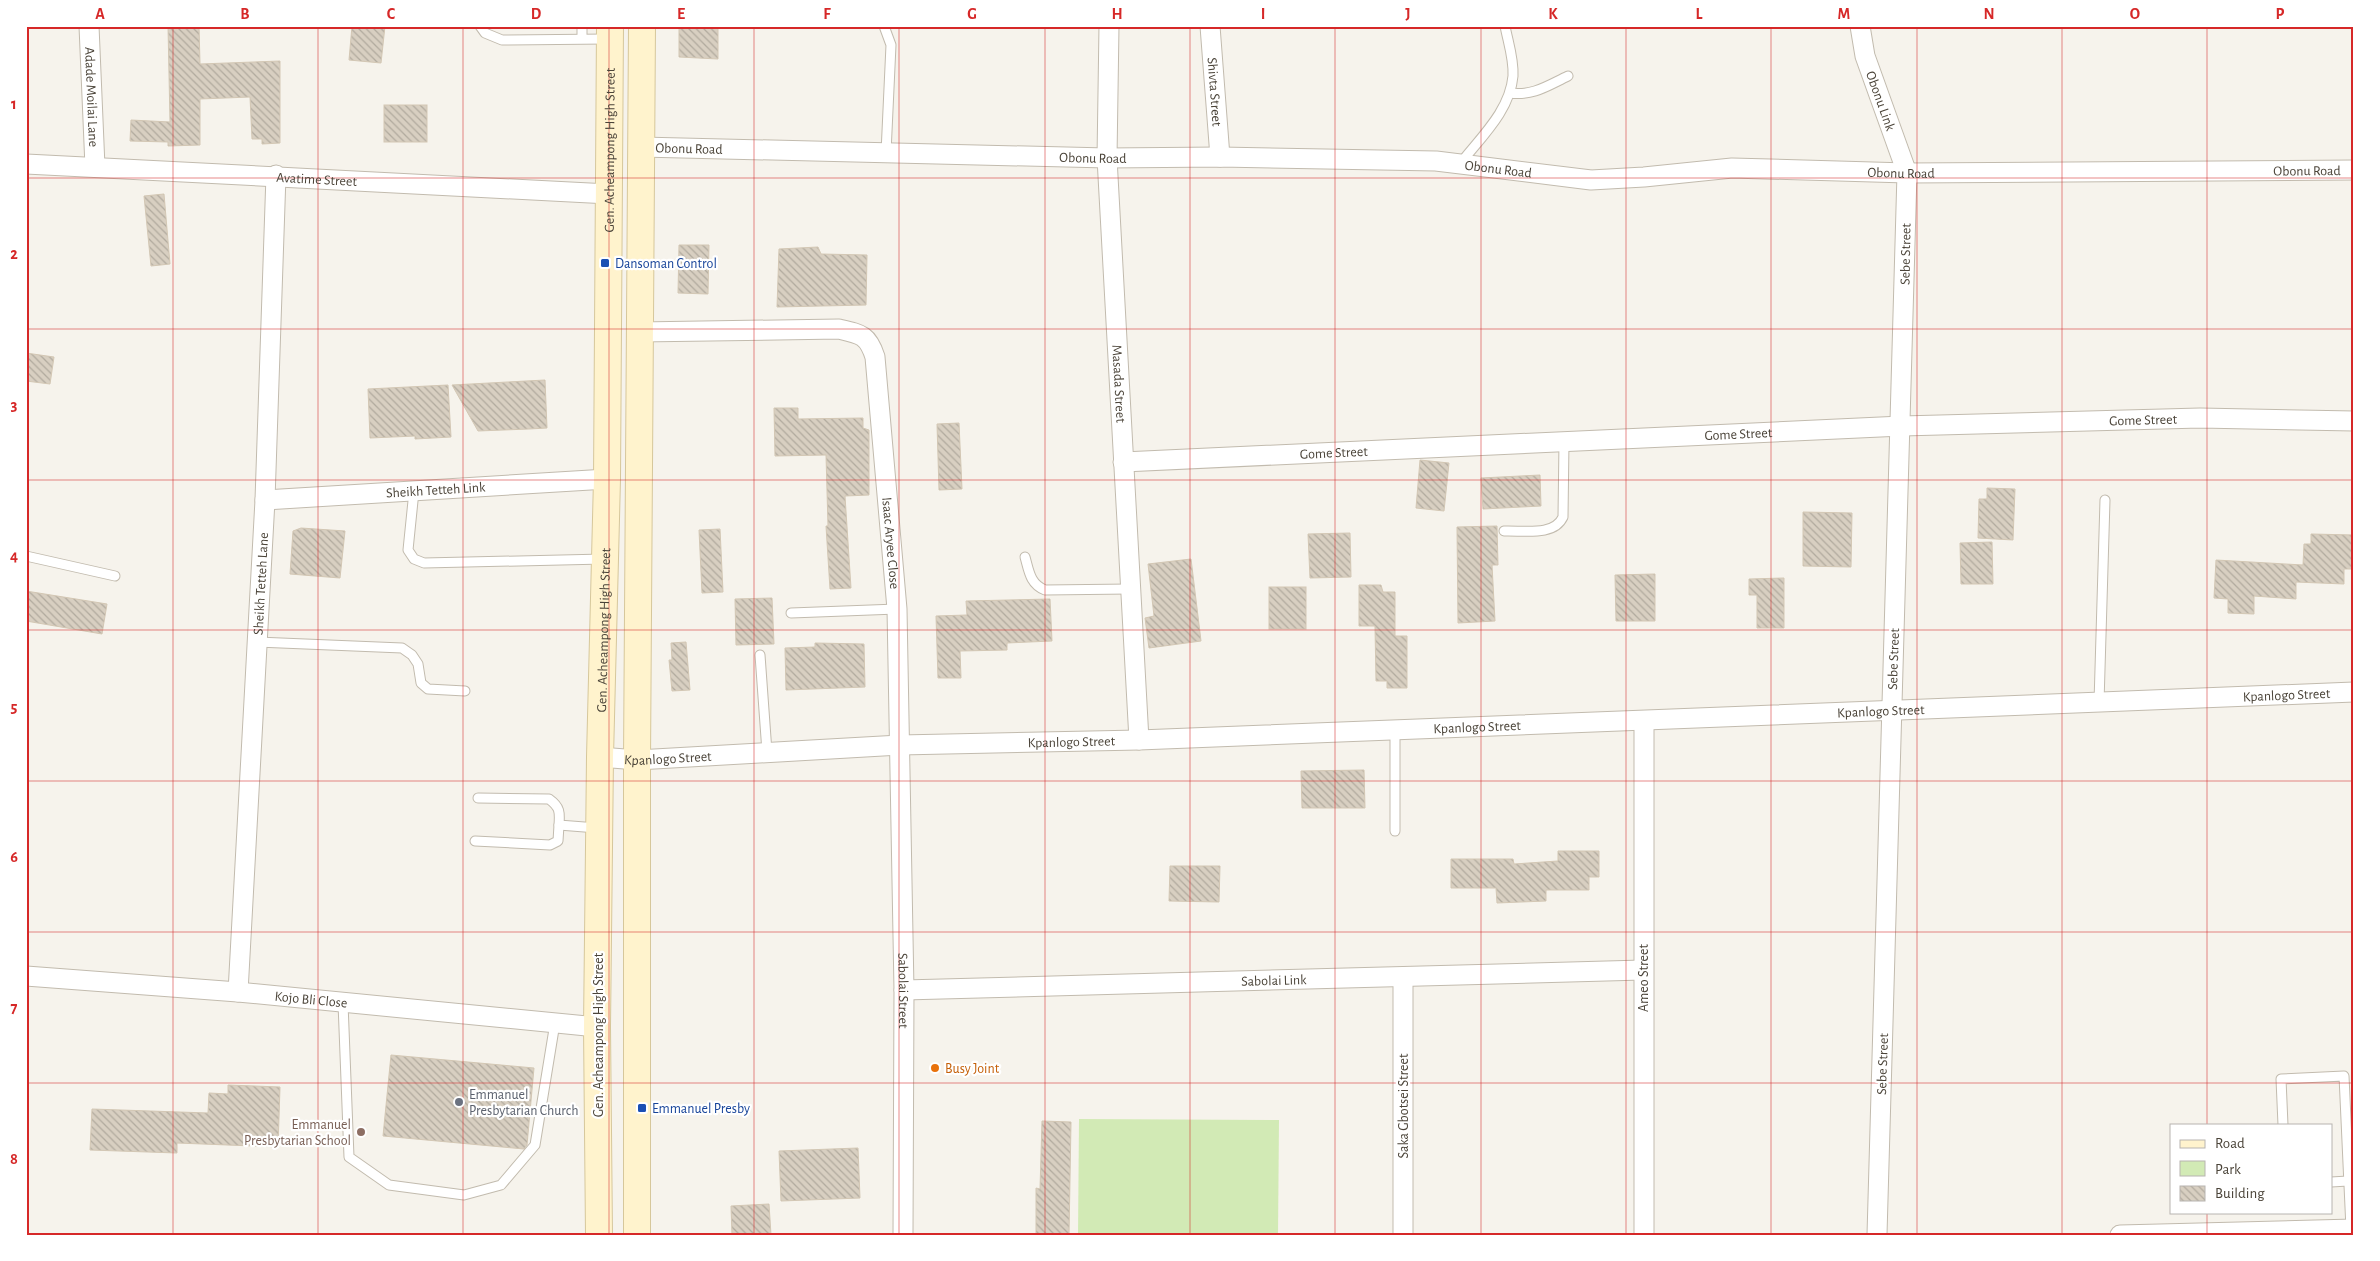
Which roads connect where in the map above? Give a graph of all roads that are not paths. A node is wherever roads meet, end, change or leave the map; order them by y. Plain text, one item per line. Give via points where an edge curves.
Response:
1 (89, 26) edge
2 (480, 26) edge
3 (582, 26) edge
4 (642, 26) edge
5 (884, 26) edge
6 (1109, 26) edge
7 (1210, 26) edge
8 (1504, 26) edge
9 (1860, 26) edge
10 (610, 33) edge
11 (582, 38) junction
12 (1568, 76) dead end
13 (1510, 93) junction
14 (641, 147) junction
15 (886, 153) junction
16 (1220, 157) junction
17 (1107, 158) junction
18 (26, 164) edge
19 (1459, 164) junction
20 (95, 167) junction
21 (2354, 170) edge
22 (1907, 173) junction
23 (276, 175) junction
24 (609, 194) junction
25 (639, 332) junction
26 (2354, 421) edge
27 (1902, 426) junction
28 (1564, 442) junction
29 (1123, 462) junction
30 (607, 478) junction
31 (414, 491) junction
32 (265, 500) junction
33 (2105, 500) dead end
34 (1504, 531) dead end
35 (26, 556) edge
36 (604, 558) junction
37 (1025, 558) dead end
38 (115, 576) dead end
39 (1130, 589) junction
40 (897, 609) junction
41 (791, 613) dead end
42 (257, 642) junction
43 (760, 655) dead end
44 (465, 691) dead end
45 (2354, 692) edge
46 (2099, 703) junction
47 (1892, 712) junction
48 (1644, 721) junction
49 (1395, 731) junction
50 (1139, 740) junction
51 (900, 745) junction
52 (767, 752) junction
53 (600, 758) junction
54 (637, 760) junction
55 (478, 798) dead end
56 (559, 825) junction
57 (599, 828) junction
58 (1395, 831) dead end
59 (475, 841) dead end
60 (1643, 970) junction
61 (26, 976) edge
62 (1403, 977) junction
63 (904, 990) junction
64 (238, 992) junction
65 (343, 1003) junction
66 (555, 1023) junction
67 (597, 1027) junction
68 (2282, 1124) edge
69 (2348, 1181) junction
70 (2332, 1182) edge
71 (2352, 1229) edge
72 (599, 1235) edge
73 (637, 1235) edge
74 (903, 1235) edge
75 (1403, 1235) edge
76 (1644, 1235) edge
77 (1877, 1235) edge
78 (2120, 1235) edge

1 - 20 street, Adade Moilai Lane
2 - 11 lane via 485,33 502,40
3 - 11 lane
4 - 14 main road
5 - 15 lane via 891,45
6 - 17 street, Masada Street
7 - 16 street, Shivta Street
8 - 13 lane via 1512,62
9 - 22 street, Obonu Link via 1865,56
10 - 11 lane
10 - 24 main road, Gen. Acheampong High Street
12 - 13 lane via 1532,93
13 - 19 lane via 1500,114
14 - 15 street, Obonu Road
14 - 25 main road
15 - 17 street, Obonu Road
16 - 17 street, Obonu Road
16 - 19 street, Obonu Road
17 - 29 street, Masada Street
18 - 20 street, Avatime Street
19 - 22 street, Obonu Road via 1591,180 1732,168
20 - 23 street, Avatime Street
21 - 22 street, Obonu Road
22 - 27 street, Sebe Street
23 - 24 street, Avatime Street
23 - 32 street, Sheikh Tetteh Lane
24 - 30 main road, Gen. Acheampong High Street
25 - 40 street, Isaac Aryee Close via 839,329 860,334 871,343 875,358
25 - 54 main road
26 - 27 street, Gome Street via 2200,418
27 - 28 street, Gome Street
27 - 47 street, Sebe Street
28 - 29 street, Gome Street
28 - 34 lane via 1563,517 1560,523 1551,529
29 - 39 street, Masada Street
30 - 31 street, Sheikh Tetteh Link
30 - 36 main road, Gen. Acheampong High Street
31 - 32 street, Sheikh Tetteh Link
31 - 36 lane via 408,550 414,559 424,563
32 - 42 street, Sheikh Tetteh Lane
33 - 46 lane
35 - 38 lane
36 - 53 main road, Gen. Acheampong High Street
37 - 39 lane via 1031,578 1045,590
39 - 50 street, Masada Street
40 - 41 lane
40 - 51 street, Isaac Aryee Close
42 - 44 lane via 402,648 418,664 421,683 428,689
42 - 64 street, Sheikh Tetteh Lane
43 - 52 lane
45 - 46 street, Kpanlogo Street
46 - 47 street, Kpanlogo Street
47 - 48 street, Kpanlogo Street
47 - 77 street, Sebe Street
48 - 49 street, Kpanlogo Street
48 - 60 street, Ameo Street
49 - 50 street, Kpanlogo Street
49 - 58 lane
50 - 51 street, Kpanlogo Street
51 - 52 street, Kpanlogo Street
51 - 63 street, Sabolai Street
52 - 54 street, Kpanlogo Street
53 - 54 street, Kpanlogo Street
53 - 57 main road, Gen. Acheampong High Street
54 - 73 main road
55 - 56 lane via 550,799 560,810
56 - 57 lane
56 - 59 lane via 558,841 550,845
57 - 67 main road, Gen. Acheampong High Street
60 - 62 street, Sabolai Link
60 - 76 street, Ameo Street
61 - 64 street, Kojo Bli Close
62 - 63 street, Sabolai Link
62 - 75 street, Saka Gbotsei Street
63 - 74 street, Sabolai Street
64 - 65 street, Kojo Bli Close
65 - 66 street, Kojo Bli Close
65 - 66 lane via 349,1157 389,1185 464,1195 501,1185 535,1145
66 - 67 street, Kojo Bli Close
67 - 72 main road, Gen. Acheampong High Street
68 - 69 lane via 2280,1079 2344,1076
69 - 70 lane
69 - 71 lane
71 - 78 street

